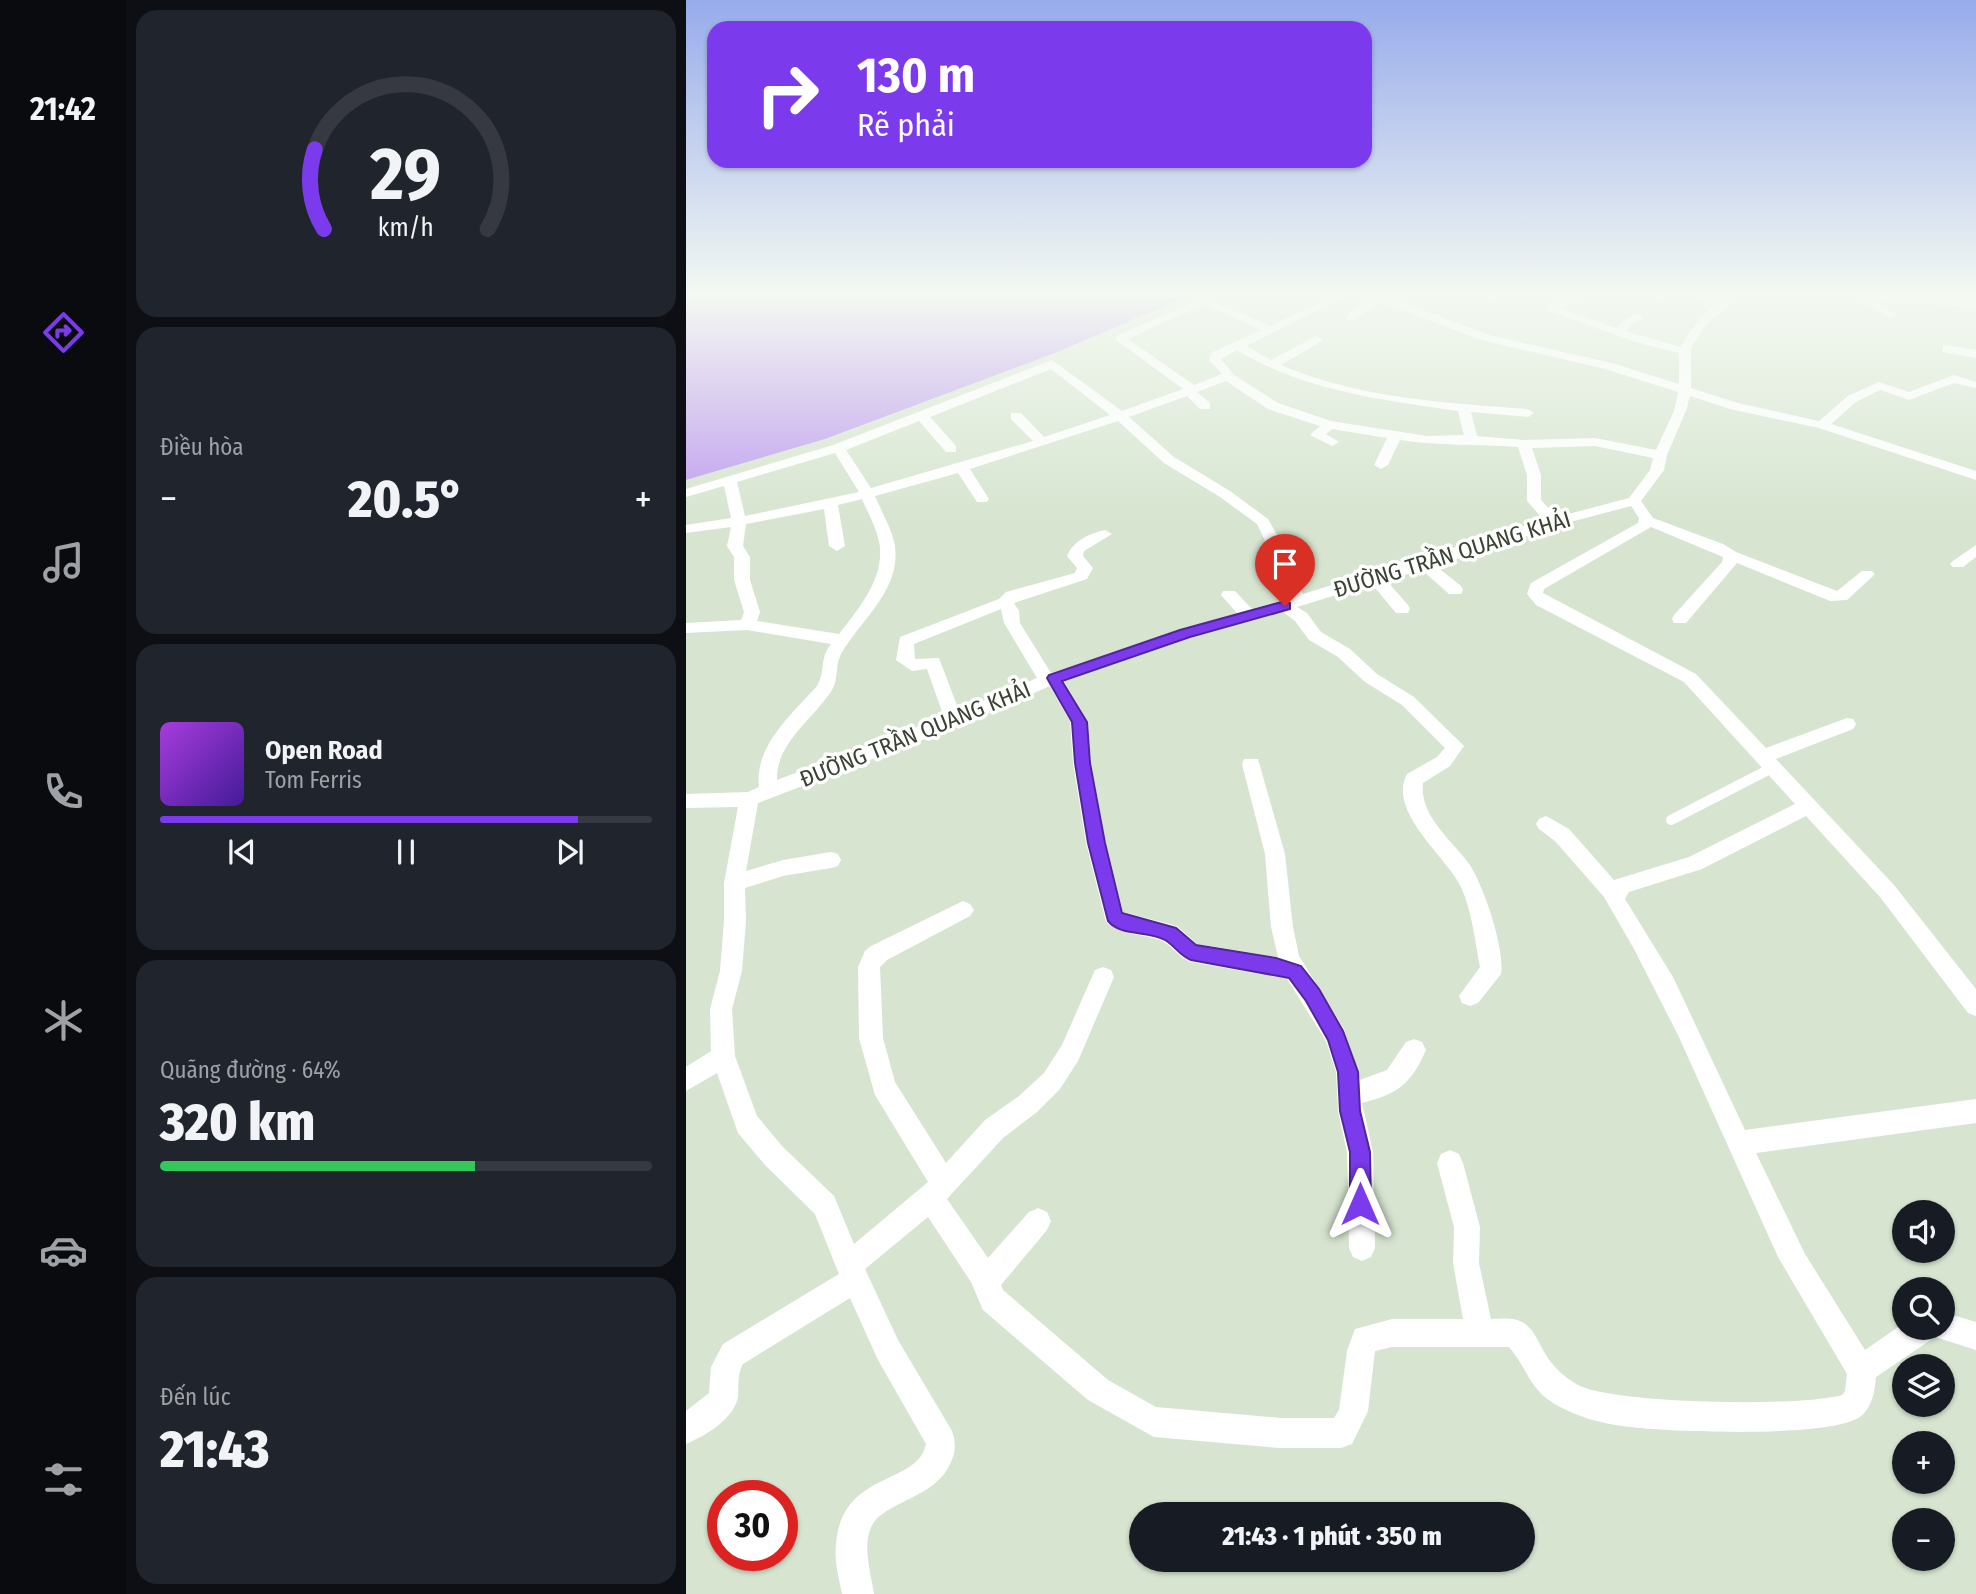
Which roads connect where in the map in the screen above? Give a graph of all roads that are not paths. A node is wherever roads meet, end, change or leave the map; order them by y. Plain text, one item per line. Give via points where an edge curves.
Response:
1 (1039, 369) edge
2 (1059, 369) edge
3 (1162, 369) edge
4 (1224, 369) edge
5 (1282, 369) edge
6 (1599, 369) edge
7 (1685, 369) edge
8 (1227, 376) junction
9 (1972, 385) dead end
10 (1685, 388) junction
11 (1190, 390) junction
12 (1205, 406) dead end
13 (1464, 408) junction
14 (1528, 413) dead end
15 (922, 416) junction
16 (1016, 416) dead end
17 (1120, 416) junction
18 (1329, 425) junction
19 (1822, 425) junction
20 (1395, 436) junction
21 (1471, 439) junction
22 (1042, 442) junction
23 (1332, 442) dead end
24 (1524, 444) junction
25 (1888, 446) junction
26 (838, 448) junction
27 (951, 449) dead end
28 (1660, 455) junction
29 (1873, 459) dead end
30 (1381, 464) dead end
31 (962, 468) junction
32 (1976, 476) edge
33 (730, 481) junction
34 (686, 493) edge
35 (867, 493) junction
36 (982, 499) dead end
37 (1634, 500) junction
38 (830, 502) junction
39 (739, 520) junction
40 (1647, 521) junction
41 (1554, 522) junction
42 (686, 529) edge
43 (1105, 534) dead end
44 (1976, 535) edge
45 (1976, 541) edge
46 (837, 546) dead end
47 (1976, 550) edge
48 (1731, 555) junction
49 (1425, 564) junction
50 (1958, 564) dead end
51 (1867, 574) dead end
52 (1375, 578) junction
53 (1455, 590) dead end
54 (1229, 595) dead end
55 (1004, 603) junction
56 (1292, 603) junction
57 (1402, 609) dead end
58 (1248, 615) junction
59 (1680, 619) dead end
60 (747, 625) junction
61 (686, 628) edge
62 (843, 640) junction
63 (1050, 680) junction
64 (955, 720) junction
65 (1847, 724) dead end
66 (1766, 763) junction
67 (1251, 764) dead end
68 (759, 795) junction
69 (686, 801) edge
70 (1807, 807) junction
71 (1671, 820) dead end
72 (1546, 824) dead end
73 (831, 860) dead end
74 (734, 883) junction
75 (1614, 894) junction
76 (963, 910) dead end
77 (1295, 972) junction
78 (1103, 977) dead end
79 (1470, 996) dead end
80 (1976, 1006) edge
81 (1414, 1050) dead end
82 (723, 1056) junction
83 (686, 1080) edge
84 (1349, 1095) junction
85 (1976, 1111) edge
86 (1740, 1143) junction
87 (1450, 1163) dead end
88 (938, 1189) junction
89 (1038, 1222) dead end
90 (1362, 1248) dead end
91 (853, 1272) junction
92 (985, 1282) junction
93 (1955, 1330) edge
94 (1480, 1333) junction
95 (1976, 1336) edge
96 (1903, 1340) edge
97 (1861, 1370) junction
98 (686, 1429) edge
99 (858, 1594) edge

1 - 15 street
2 - 17 street
3 - 11 street
4 - 8 street
5 - 13 street via 1324,386
6 - 10 street
7 - 10 street
8 - 11 street
8 - 18 street via 1273,406
9 - 19 street via 1954,379 1909,396 1879,386 1852,399
10 - 19 street via 1735,406
10 - 28 street
11 - 12 street
11 - 17 street
13 - 14 street
13 - 21 street
15 - 26 street
15 - 27 street
16 - 22 street
17 - 22 street
17 - 56 street via 1168,460 1263,522 1277,549
18 - 20 street
18 - 23 street via 1317,435
19 - 25 street
20 - 21 street
20 - 30 street
21 - 24 street
22 - 31 street
24 - 28 street via 1595,442
24 - 41 street via 1534,474 1534,501
25 - 29 street
25 - 32 street
26 - 33 street
26 - 35 street
28 - 37 street via 1657,470
31 - 35 street
31 - 36 street
33 - 34 street
33 - 39 street
35 - 38 street
35 - 62 street via 886,540 888,563 874,600
37 - 40 street
37 - 41 street, ĐƯỜNG TRẦN QUANG KHẢI
38 - 39 street
38 - 46 street
39 - 42 street
39 - 60 street via 735,546 742,557 752,612
40 - 48 street
40 - 66 street via 1537,586 1535,594 1685,674
41 - 49 street, ĐƯỜNG TRẦN QUANG KHẢI
43 - 55 street via 1078,549 1075,556 1084,568 1081,576 1012,596
44 - 45 street
47 - 50 street
48 - 51 street via 1836,597
48 - 59 street
49 - 52 street, ĐƯỜNG TRẦN QUANG KHẢI
49 - 53 street
52 - 56 street, ĐƯỜNG TRẦN QUANG KHẢI
52 - 57 street
54 - 58 street
55 - 63 street
55 - 64 street via 906,641 904,660 912,665 933,662
56 - 58 street, ĐƯỜNG TRẦN QUANG KHẢI
56 - 79 street via 1315,636 1408,701 1455,746 1445,761 1414,779 1411,797 1473,892 1491,967
58 - 63 street, ĐƯỜNG TRẦN QUANG KHẢI
60 - 61 street
60 - 62 street
62 - 68 street via 831,656 823,691 772,755
63 - 64 street, ĐƯỜNG TRẦN QUANG KHẢI
63 - 77 street via 1079,722 1096,843 1114,916 1169,933 1191,953
64 - 68 street, ĐƯỜNG TRẦN QUANG KHẢI
65 - 66 street
66 - 70 street
66 - 71 lane
67 - 77 street via 1276,857 1282,940
68 - 69 street, ĐƯỜNG TRẦN QUANG KHẢI
68 - 74 street
70 - 75 street via 1695,863 1622,886
70 - 80 street via 1888,891
72 - 75 street via 1562,835
73 - 74 street
74 - 82 street via 731,971 721,1009
75 - 86 street via 1659,971
76 - 88 street via 879,953 869,967 871,1038 884,1087 939,1176
77 - 84 street via 1336,1037 1348,1072
78 - 88 street via 1070,1053 1052,1082 993,1129
81 - 84 street via 1394,1081
82 - 83 street
82 - 91 street via 747,1124 825,1205
84 - 90 street via 1360,1152
85 - 86 street
86 - 97 street via 1788,1249
87 - 94 street via 1467,1227 1466,1263
88 - 91 street
88 - 92 street via 952,1226
89 - 92 street
91 - 98 street via 733,1354 725,1367 723,1399
91 - 99 street via 888,1350 941,1442 940,1454 929,1471 864,1510 851,1543
92 - 94 street via 993,1300 1098,1390 1154,1422 1280,1433 1341,1433 1354,1414 1365,1339 1392,1333
93 - 95 street
94 - 97 street via 1514,1333 1525,1341 1551,1385 1579,1400 1652,1414 1845,1410 1860,1393
96 - 97 street

